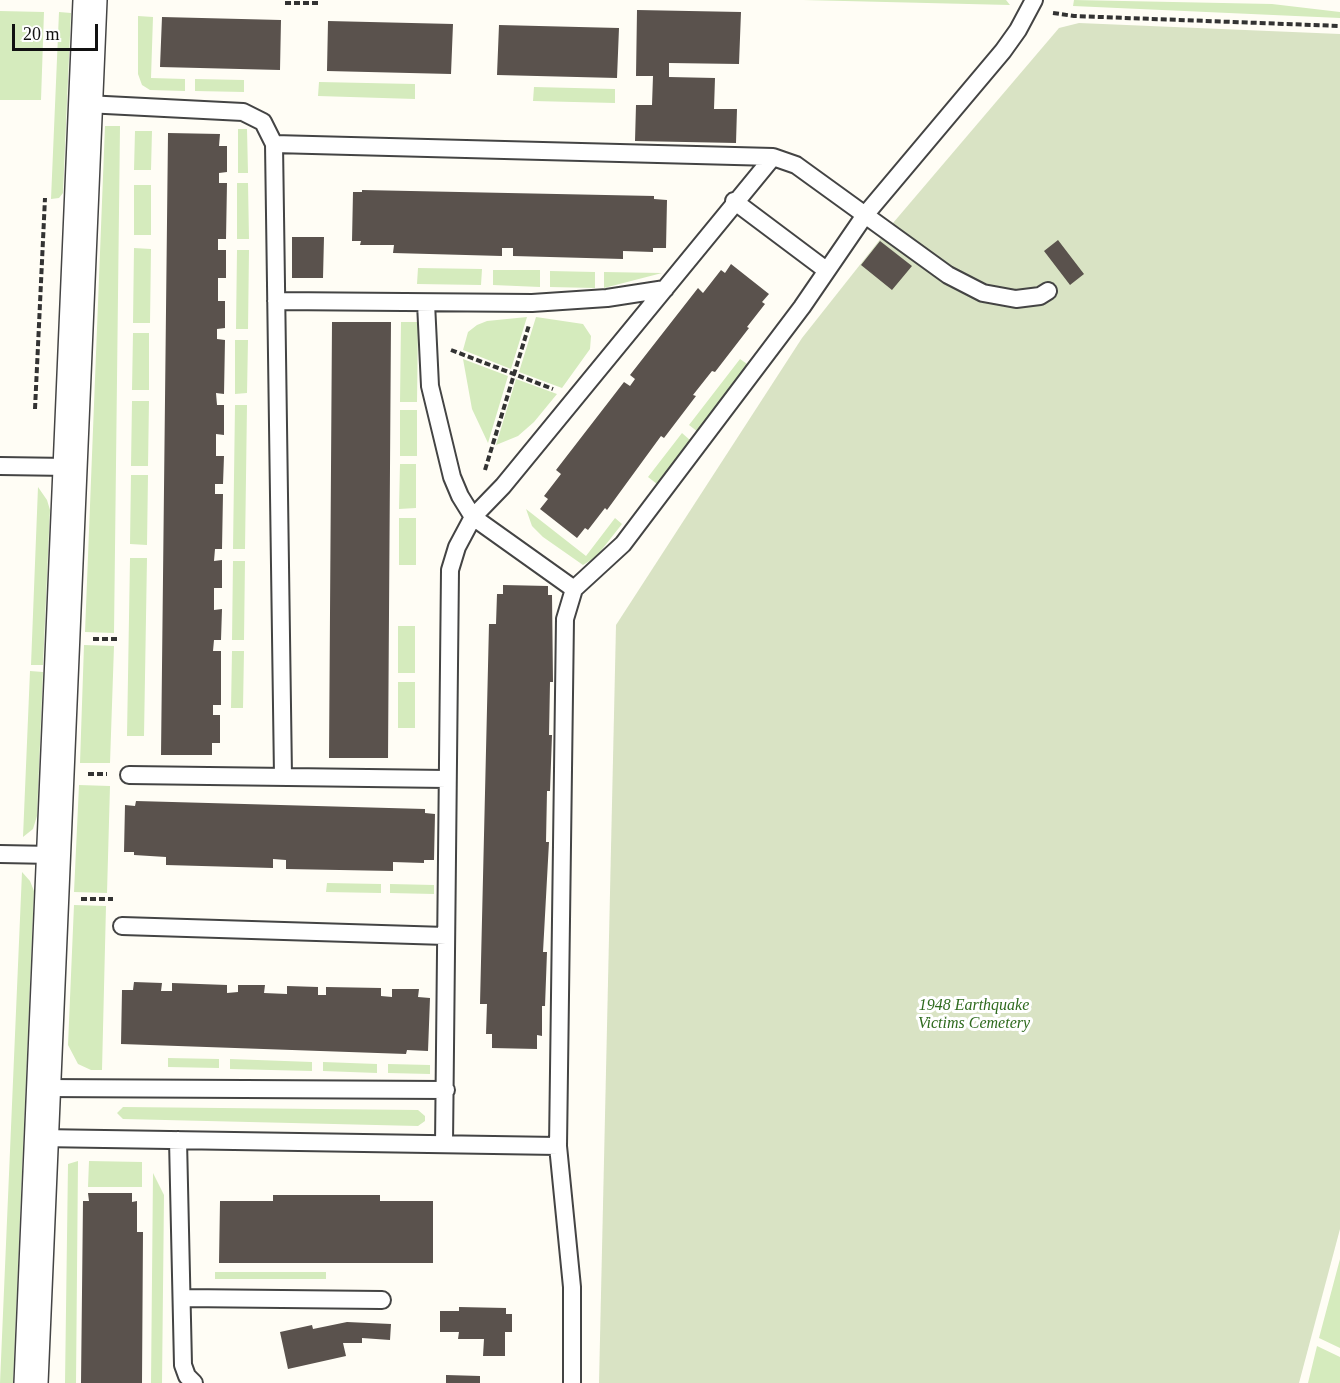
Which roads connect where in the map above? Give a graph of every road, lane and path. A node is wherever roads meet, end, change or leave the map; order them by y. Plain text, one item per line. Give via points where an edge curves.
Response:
1 (90, 0) edge
2 (1034, 0) edge
3 (285, 3) dead end
4 (318, 3) dead end
5 (1057, 13) dead end
6 (1340, 26) edge
7 (86, 104) junction
8 (274, 144) junction
9 (773, 157) junction
10 (45, 198) dead end
11 (734, 201) junction
12 (865, 215) junction
13 (826, 270) junction
14 (665, 289) junction
15 (1048, 291) dead end
16 (276, 301) junction
17 (426, 303) junction
18 (531, 317) dead end
19 (463, 355) dead end
20 (514, 374) junction
21 (559, 391) dead end
22 (35, 409) dead end
23 (492, 444) dead end
24 (0, 466) edge
25 (69, 467) junction
26 (473, 517) junction
27 (574, 589) junction
28 (85, 639) dead end
29 (120, 639) dead end
30 (79, 774) dead end
31 (123, 775) joint
32 (283, 776) junction
33 (447, 779) junction
34 (0, 854) edge
35 (52, 855) junction
36 (74, 899) dead end
37 (113, 899) dead end
38 (122, 926) dead end
39 (446, 936) junction
40 (42, 1088) junction
41 (446, 1090) junction
42 (40, 1138) junction
43 (178, 1140) junction
44 (444, 1144) junction
45 (558, 1146) junction
46 (183, 1298) junction
47 (382, 1300) dead end
48 (31, 1383) edge
49 (194, 1383) edge
50 (572, 1383) edge

1 - 7 street
2 - 12 lane via 1003,51
3 - 4 path
5 - 6 path
7 - 8 lane via 243,112 263,122
7 - 25 street
8 - 9 lane
8 - 16 lane
9 - 11 lane
9 - 12 lane via 796,165
10 - 22 path
11 - 13 lane
11 - 14 lane
12 - 13 lane
12 - 15 lane via 948,275 983,294 1016,299
13 - 27 lane via 623,544
14 - 17 lane via 532,303
14 - 26 lane
16 - 17 lane
16 - 32 lane
17 - 26 lane via 430,386 452,477
18 - 20 path
19 - 20 path
20 - 21 path
20 - 23 path
24 - 25 lane
25 - 35 street
26 - 27 lane
26 - 33 lane via 450,570
27 - 45 lane via 566,619
28 - 29 path
30 - 31 path
31 - 32 lane
32 - 33 lane
33 - 39 lane
34 - 35 lane
35 - 40 street
36 - 37 path
38 - 39 lane
39 - 41 lane
40 - 41 lane
40 - 42 street
41 - 44 lane
42 - 43 lane
42 - 48 street
43 - 44 lane
43 - 46 lane
44 - 45 lane
45 - 50 lane via 572,1287
46 - 47 lane
46 - 49 lane via 183,1365

